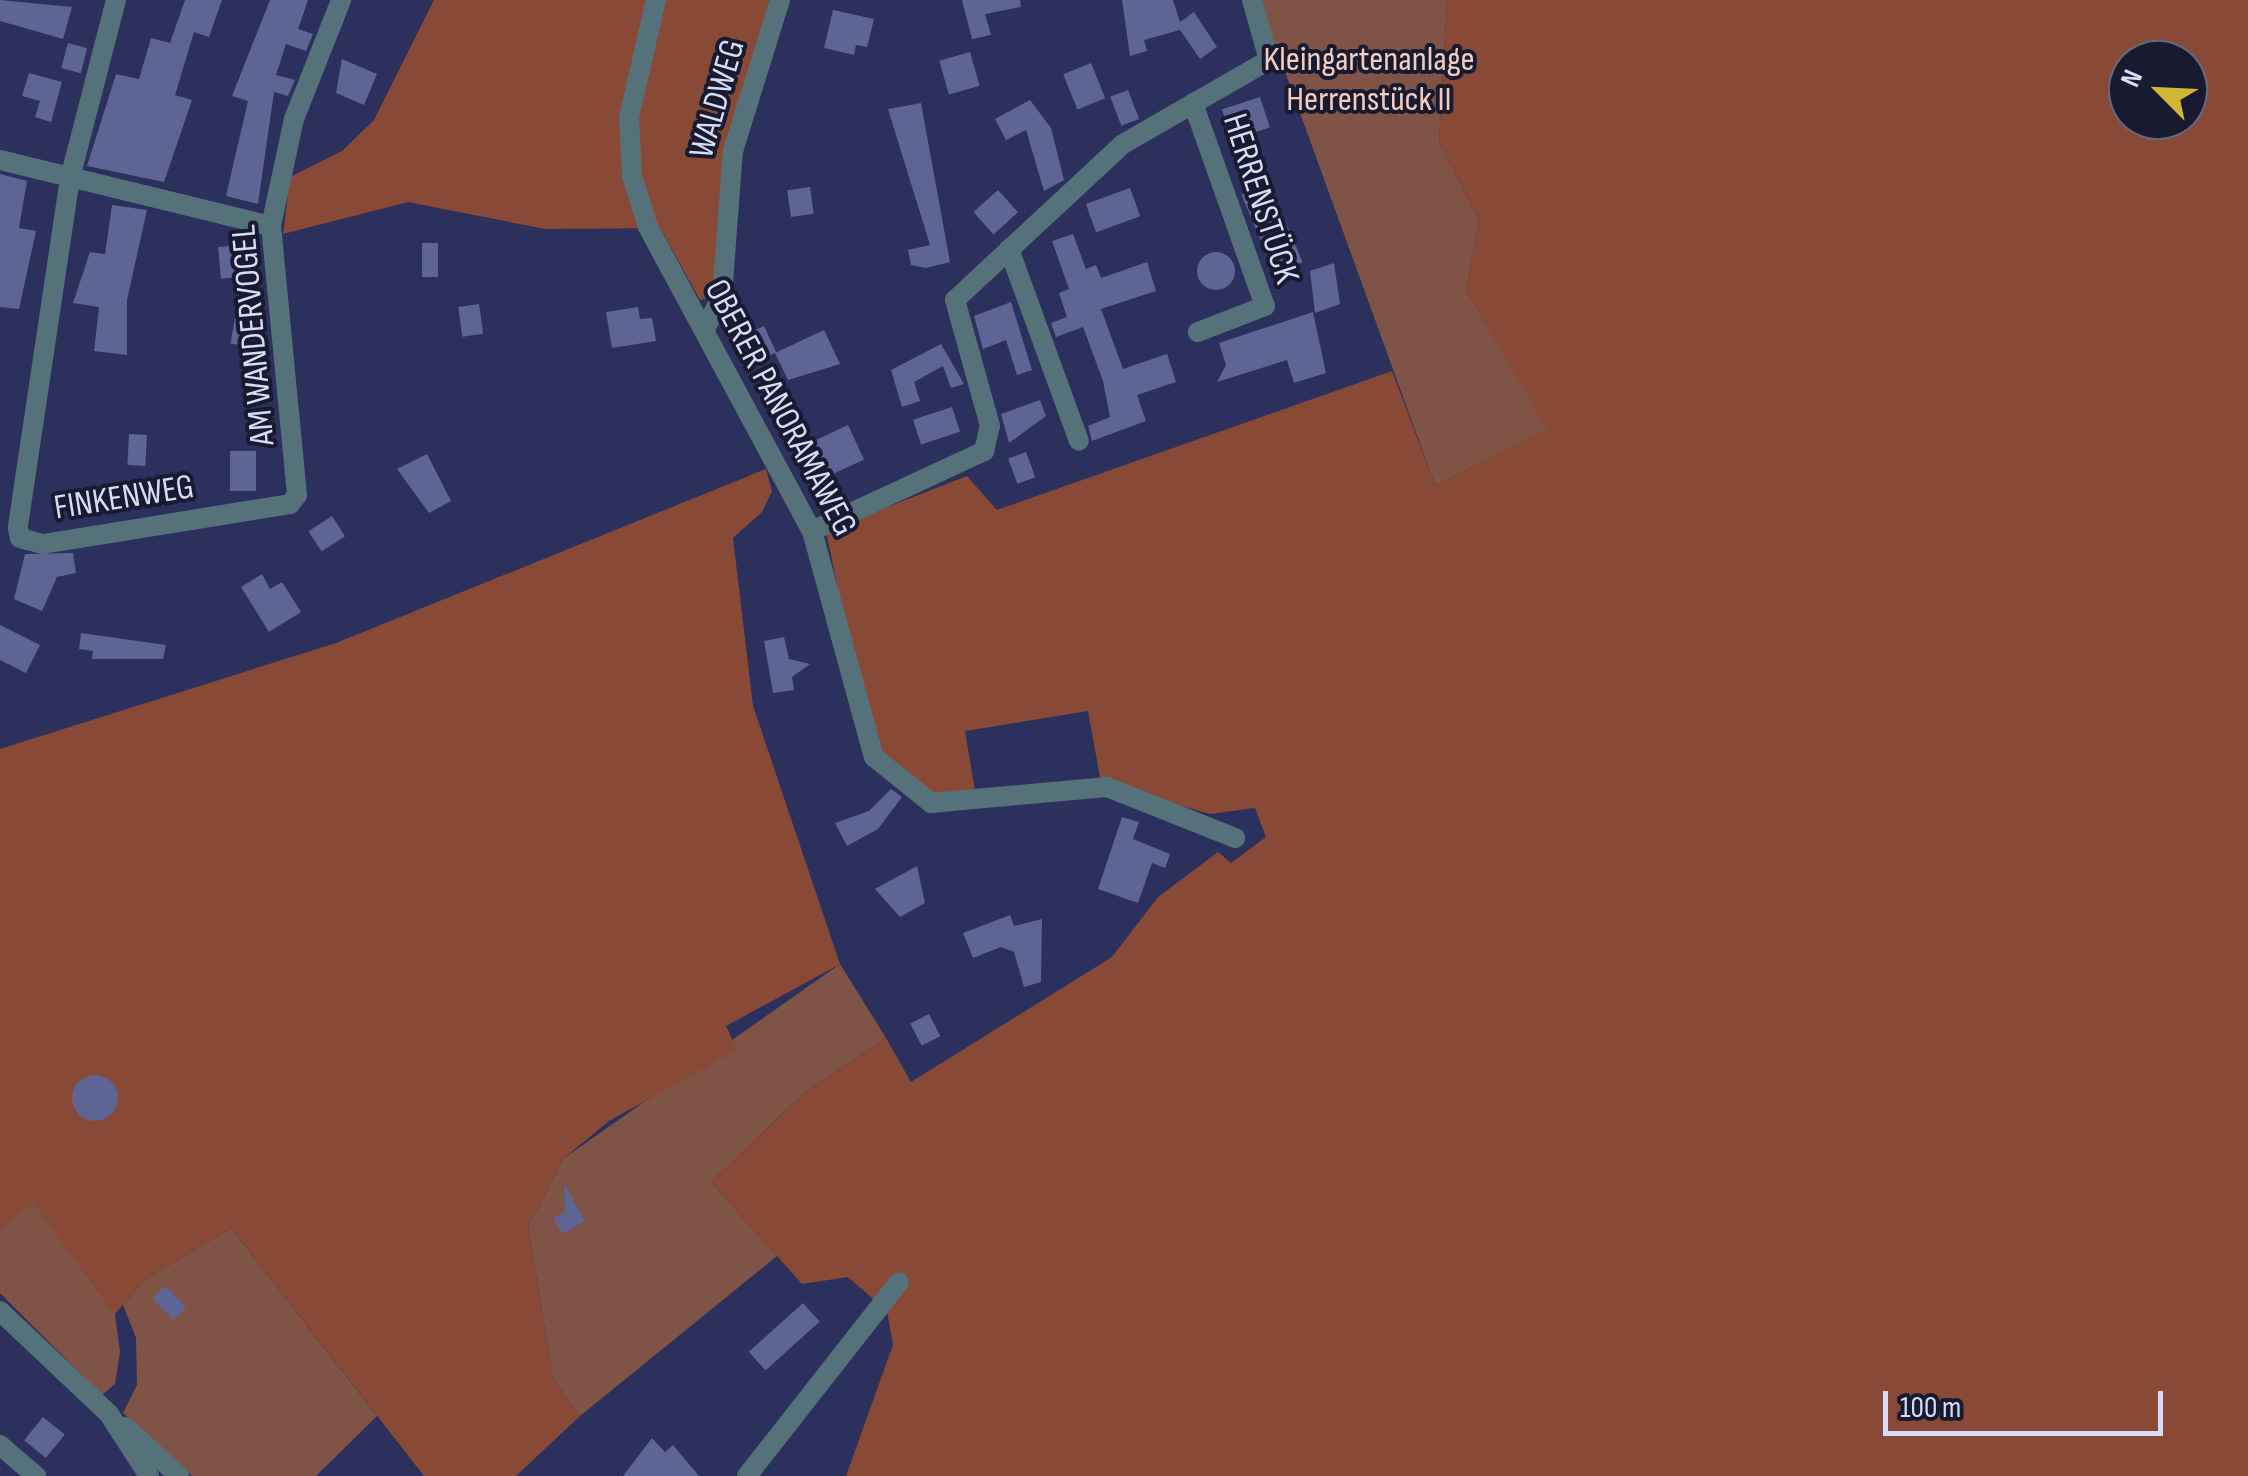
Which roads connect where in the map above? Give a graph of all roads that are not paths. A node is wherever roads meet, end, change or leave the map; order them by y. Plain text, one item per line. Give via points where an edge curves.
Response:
1 (116, 0) edge
2 (341, 0) edge
3 (656, 0) edge
4 (780, 0) edge
5 (1252, 0) edge
6 (1194, 103) junction
7 (0, 160) edge
8 (70, 178) junction
9 (271, 226) junction
10 (1008, 249) junction
11 (704, 331) junction
12 (1198, 332) dead end
13 (1079, 441) dead end
14 (297, 495) joint
15 (812, 531) junction
16 (1235, 838) dead end
17 (899, 1282) dead end
18 (0, 1311) edge
19 (116, 1425) junction
20 (0, 1444) edge
21 (36, 1476) edge
22 (149, 1476) edge
23 (178, 1476) edge
24 (746, 1476) edge

1 - 8 street, FINKENWEG
2 - 9 street, AM WANDERVOGEL via 294,119
3 - 11 street, OBERER PANORAMAWEG via 629,117 632,176
4 - 11 street, WALDWEG via 733,151 722,296
5 - 6 street, HERRENSTÜCK via 1269,60
6 - 10 street, HERRENSTÜCK via 1124,144
6 - 12 street, HERRENSTÜCK via 1266,306
7 - 8 street
8 - 9 street
8 - 14 street, FINKENWEG via 20,538 43,544 290,504
9 - 14 street, AM WANDERVOGEL
10 - 13 street
10 - 15 street, HERRENSTÜCK via 954,308 990,426 984,451
11 - 15 street, OBERER PANORAMAWEG
15 - 16 street, OBERER PANORAMAWEG via 862,728 891,778 944,805 1070,788 1129,794
17 - 24 street
18 - 19 street
19 - 22 street
19 - 23 street
20 - 21 street

